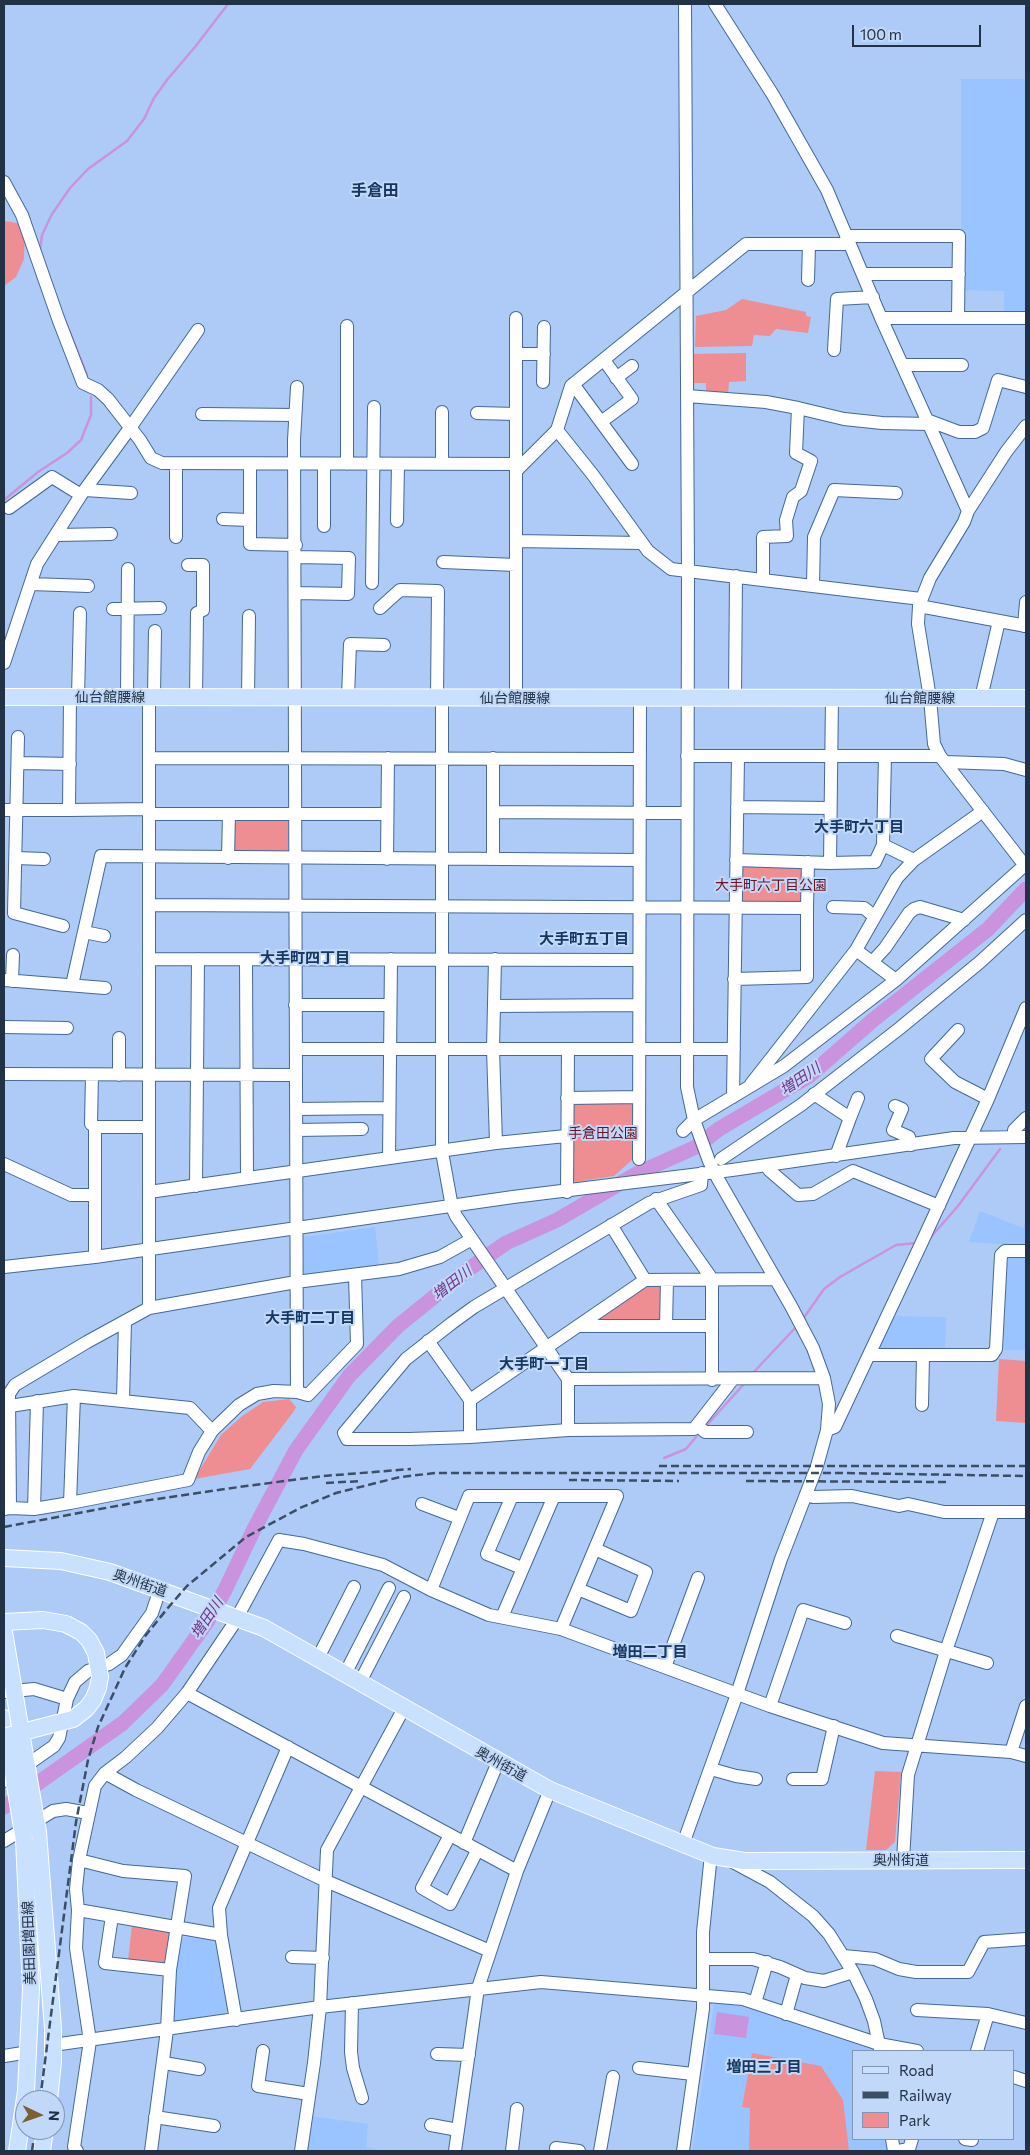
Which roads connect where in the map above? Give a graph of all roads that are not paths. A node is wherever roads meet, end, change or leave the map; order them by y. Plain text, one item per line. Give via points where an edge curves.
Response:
1 (685, 4) edge
2 (715, 4) edge
3 (4, 182) edge
4 (848, 240) junction
5 (809, 244) junction
6 (863, 274) junction
7 (959, 274) junction
8 (808, 280) dead end
9 (686, 293) junction
10 (872, 297) junction
11 (516, 318) dead end
12 (881, 318) junction
13 (958, 318) junction
14 (1026, 318) edge
15 (347, 326) dead end
16 (544, 327) dead end
17 (198, 330) dead end
18 (834, 350) dead end
19 (516, 354) junction
20 (544, 354) junction
21 (604, 360) junction
22 (902, 365) junction
23 (962, 365) dead end
24 (632, 366) dead end
25 (616, 378) junction
26 (543, 382) dead end
27 (573, 384) junction
28 (297, 387) dead end
29 (1026, 387) edge
30 (687, 396) junction
31 (374, 407) dead end
32 (798, 408) junction
33 (442, 412) dead end
34 (202, 414) dead end
35 (477, 414) dead end
36 (516, 414) junction
37 (295, 415) junction
38 (602, 422) junction
39 (928, 422) junction
40 (1026, 426) edge
41 (130, 428) junction
42 (557, 430) junction
43 (176, 464) junction
44 (250, 464) junction
45 (295, 464) junction
46 (324, 464) junction
47 (347, 464) junction
48 (373, 464) junction
49 (398, 464) junction
50 (442, 464) junction
51 (632, 464) dead end
52 (516, 468) junction
53 (83, 493) junction
54 (131, 493) dead end
55 (896, 493) dead end
56 (9, 508) dead end
57 (968, 511) junction
58 (222, 519) dead end
59 (249, 520) junction
60 (397, 521) dead end
61 (324, 526) dead end
62 (111, 534) dead end
63 (57, 535) junction
64 (176, 537) dead end
65 (516, 540) junction
66 (641, 542) junction
67 (296, 551) junction
68 (443, 562) dead end
69 (188, 565) dead end
70 (516, 565) junction
71 (128, 569) dead end
72 (688, 570) junction
73 (736, 576) junction
74 (763, 579) junction
75 (372, 583) dead end
76 (30, 584) junction
77 (813, 585) junction
78 (88, 586) dead end
79 (296, 593) junction
80 (920, 602) junction
81 (1026, 602) edge
82 (113, 608) dead end
83 (160, 608) dead end
84 (380, 608) dead end
85 (128, 609) junction
86 (80, 613) dead end
87 (249, 616) dead end
88 (999, 621) junction
89 (1025, 626) edge
90 (155, 630) dead end
91 (384, 645) dead end
92 (4, 663) edge
93 (4, 696) edge
94 (127, 696) junction
95 (151, 696) junction
96 (248, 696) junction
97 (74, 697) junction
98 (196, 697) junction
99 (295, 697) junction
100 (348, 697) junction
101 (686, 697) junction
102 (735, 697) junction
103 (832, 697) junction
104 (440, 698) junction
105 (516, 698) junction
106 (640, 698) junction
107 (930, 698) junction
108 (981, 698) junction
109 (1026, 698) edge
110 (18, 737) dead end
111 (832, 755) junction
112 (687, 756) junction
113 (738, 756) junction
114 (885, 756) junction
115 (148, 758) junction
116 (295, 758) junction
117 (388, 758) junction
118 (443, 758) junction
119 (493, 758) junction
120 (639, 759) junction
121 (942, 759) junction
122 (22, 763) dead end
123 (70, 764) junction
124 (1026, 770) edge
125 (737, 807) junction
126 (830, 808) junction
127 (10, 810) edge
128 (69, 810) junction
129 (149, 811) junction
130 (983, 811) junction
131 (493, 812) junction
132 (639, 813) junction
133 (687, 813) junction
134 (229, 814) junction
135 (296, 814) junction
136 (388, 814) junction
137 (883, 845) junction
138 (148, 857) junction
139 (16, 858) junction
140 (44, 858) dead end
141 (228, 858) junction
142 (296, 858) junction
143 (387, 859) junction
144 (443, 859) junction
145 (493, 859) junction
146 (639, 860) junction
147 (736, 860) junction
148 (914, 860) junction
149 (808, 862) junction
150 (830, 863) junction
151 (1026, 866) edge
152 (149, 906) junction
153 (442, 907) junction
154 (296, 908) junction
155 (638, 908) junction
156 (735, 908) junction
157 (807, 908) junction
158 (833, 908) dead end
159 (687, 909) junction
160 (874, 916) junction
161 (964, 920) junction
162 (1024, 924) edge
163 (63, 926) dead end
164 (84, 932) junction
165 (104, 936) dead end
166 (856, 950) junction
167 (13, 956) dead end
168 (149, 959) junction
169 (198, 959) junction
170 (391, 959) junction
171 (441, 959) junction
172 (495, 959) junction
173 (246, 960) junction
174 (295, 960) junction
175 (639, 960) junction
176 (872, 962) junction
177 (734, 979) junction
178 (8, 980) edge
179 (896, 980) junction
180 (72, 986) junction
181 (105, 988) dead end
182 (295, 1005) junction
183 (390, 1005) junction
184 (639, 1005) junction
185 (494, 1006) junction
186 (1026, 1008) edge
187 (4, 1026) edge
188 (67, 1028) dead end
189 (958, 1030) dead end
190 (119, 1038) dead end
191 (442, 1048) junction
192 (296, 1049) junction
193 (389, 1049) junction
194 (493, 1049) junction
195 (639, 1049) junction
196 (686, 1049) junction
197 (734, 1049) junction
198 (568, 1050) junction
199 (4, 1074) edge
200 (92, 1075) junction
201 (119, 1075) junction
202 (148, 1075) junction
203 (196, 1075) junction
204 (245, 1076) junction
205 (295, 1076) junction
206 (749, 1087) junction
207 (814, 1094) junction
208 (639, 1097) junction
209 (733, 1097) junction
210 (567, 1098) junction
211 (858, 1098) dead end
212 (988, 1099) junction
213 (388, 1108) junction
214 (296, 1109) junction
215 (902, 1109) dead end
216 (850, 1118) junction
217 (1026, 1118) edge
218 (695, 1123) junction
219 (95, 1127) junction
220 (148, 1127) junction
221 (362, 1129) dead end
222 (296, 1130) junction
223 (683, 1130) dead end
224 (566, 1136) junction
225 (970, 1137) junction
226 (1020, 1137) edge
227 (496, 1143) junction
228 (911, 1145) junction
229 (735, 1149) junction
230 (442, 1152) junction
231 (836, 1156) junction
232 (389, 1158) junction
233 (638, 1159) dead end
234 (4, 1164) edge
235 (768, 1165) junction
236 (708, 1168) junction
237 (732, 1170) junction
238 (296, 1172) junction
239 (247, 1178) junction
240 (196, 1186) junction
241 (149, 1192) junction
242 (567, 1192) junction
243 (95, 1195) junction
244 (656, 1199) junction
245 (452, 1206) junction
246 (939, 1206) junction
247 (611, 1225) junction
248 (296, 1229) junction
249 (472, 1239) junction
250 (149, 1249) junction
251 (1026, 1252) edge
252 (95, 1257) junction
253 (4, 1267) edge
254 (355, 1275) junction
255 (712, 1279) junction
256 (774, 1279) junction
257 (645, 1280) junction
258 (667, 1280) junction
259 (296, 1282) junction
260 (505, 1286) junction
261 (149, 1308) junction
262 (125, 1321) junction
263 (579, 1326) junction
264 (666, 1326) junction
265 (712, 1326) junction
266 (428, 1341) junction
267 (546, 1347) junction
268 (869, 1355) junction
269 (923, 1356) junction
270 (824, 1378) junction
271 (737, 1379) junction
272 (568, 1380) junction
273 (712, 1380) junction
274 (297, 1392) junction
275 (74, 1396) junction
276 (123, 1400) junction
277 (470, 1400) junction
278 (37, 1401) junction
279 (922, 1405) dead end
280 (10, 1406) junction
281 (700, 1428) junction
282 (568, 1430) junction
283 (828, 1430) junction
284 (212, 1431) junction
285 (747, 1432) dead end
286 (470, 1437) junction
287 (806, 1494) junction
288 (512, 1496) junction
289 (554, 1496) junction
290 (70, 1502) junction
291 (422, 1504) dead end
292 (34, 1508) junction
293 (7, 1509) edge
294 (993, 1512) junction
295 (1026, 1512) edge
296 (460, 1518) junction
297 (595, 1549) junction
298 (4, 1558) edge
299 (522, 1568) junction
300 (698, 1578) dead end
301 (354, 1587) dead end
302 (389, 1588) dead end
303 (160, 1589) junction
304 (578, 1589) junction
305 (431, 1590) junction
306 (404, 1597) dead end
307 (235, 1617) junction
308 (502, 1617) junction
309 (4, 1622) edge
310 (845, 1623) dead end
311 (561, 1629) junction
312 (4, 1632) edge
313 (897, 1636) dead end
314 (946, 1650) junction
315 (318, 1658) junction
316 (987, 1663) dead end
317 (665, 1667) junction
318 (346, 1674) junction
319 (360, 1682) junction
320 (4, 1692) edge
321 (187, 1693) junction
322 (737, 1694) junction
323 (67, 1699) junction
324 (770, 1706) junction
325 (1026, 1706) edge
326 (404, 1708) junction
327 (4, 1718) edge
328 (834, 1726) junction
329 (15, 1735) junction
330 (916, 1744) junction
331 (288, 1747) junction
332 (1011, 1752) junction
333 (1026, 1756) edge
334 (498, 1762) junction
335 (711, 1769) junction
336 (104, 1773) junction
337 (756, 1779) dead end
338 (793, 1779) dead end
339 (4, 1781) edge
340 (361, 1787) junction
341 (550, 1790) junction
342 (88, 1813) junction
343 (450, 1836) junction
344 (4, 1841) edge
345 (247, 1842) junction
346 (464, 1843) junction
347 (683, 1844) junction
348 (478, 1851) junction
349 (721, 1858) junction
350 (79, 1860) junction
351 (903, 1860) junction
352 (1026, 1860) edge
353 (766, 1862) junction
354 (517, 1871) junction
355 (326, 1881) junction
356 (770, 1882) junction
357 (78, 1910) junction
358 (112, 1916) junction
359 (177, 1928) junction
360 (221, 1935) junction
361 (1026, 1939) edge
362 (490, 1950) junction
363 (844, 1956) junction
364 (292, 1957) dead end
365 (323, 1958) junction
366 (703, 1959) junction
367 (767, 1962) junction
368 (170, 1970) junction
369 (853, 1972) junction
370 (797, 1975) junction
371 (478, 1988) junction
372 (703, 1996) junction
373 (352, 2003) junction
374 (755, 2003) junction
375 (320, 2007) junction
376 (917, 2010) dead end
377 (786, 2014) junction
378 (988, 2014) junction
379 (236, 2020) junction
380 (1026, 2023) edge
381 (167, 2030) junction
382 (90, 2041) junction
383 (53, 2045) junction
384 (880, 2048) edge
385 (264, 2050) dead end
386 (904, 2050) edge
387 (977, 2050) edge
388 (29, 2052) junction
389 (437, 2054) dead end
390 (469, 2055) junction
391 (4, 2056) edge
392 (164, 2063) junction
393 (639, 2068) dead end
394 (199, 2069) dead end
395 (694, 2074) junction
396 (613, 2077) dead end
397 (50, 2090) edge
398 (309, 2094) junction
399 (362, 2098) dead end
400 (518, 2109) dead end
401 (155, 2117) junction
402 (431, 2125) dead end
403 (214, 2126) dead end
404 (458, 2130) junction
405 (912, 2140) edge
406 (556, 2148) dead end
407 (17, 2151) edge
408 (77, 2151) edge
409 (151, 2151) edge
410 (301, 2151) edge
411 (455, 2151) edge
412 (512, 2151) edge
413 (579, 2151) edge
414 (600, 2151) edge
415 (683, 2151) edge
416 (898, 2151) edge

1 - 9 street
2 - 4 street via 814,164
3 - 41 street via 22,215 82,382 108,398
4 - 5 street
4 - 6 street
4 - 7 street via 959,236
5 - 8 street
5 - 9 street via 746,244
6 - 7 street
6 - 10 street
7 - 13 street
9 - 21 street
9 - 30 street
10 - 12 street
10 - 18 street via 837,298
11 - 19 street
12 - 13 street
12 - 22 street
13 - 14 street
15 - 47 street
16 - 20 street
17 - 41 street
19 - 20 street
19 - 36 street
20 - 26 street
21 - 25 street
21 - 27 street
22 - 23 street
22 - 39 street
24 - 25 street
25 - 38 street via 632,399
27 - 38 street
27 - 42 street
28 - 37 street
29 - 39 street via 998,380 983,428 974,432 960,432
30 - 32 street via 766,402
30 - 72 street
31 - 48 street
32 - 39 street via 844,419 882,423
32 - 74 street via 796,453 811,461 801,490 793,497 786,520 787,536 763,537
33 - 50 street
34 - 37 street
35 - 36 street
36 - 52 street
37 - 45 street
38 - 51 street
39 - 57 street
40 - 57 street
41 - 43 street via 152,458 162,464
41 - 53 street
42 - 52 street
42 - 66 street
43 - 44 street
43 - 64 street
44 - 45 street
44 - 59 street
45 - 46 street
45 - 67 street
46 - 47 street
46 - 61 street
47 - 48 street
48 - 49 street
48 - 75 street
49 - 50 street
49 - 60 street
50 - 52 street
52 - 65 street
53 - 54 street
53 - 56 street via 52,476
53 - 63 street
55 - 77 street via 834,490 814,537
57 - 80 street
58 - 59 street
59 - 67 street via 250,544
62 - 63 street
63 - 76 street via 37,564
65 - 66 street
65 - 70 street
66 - 72 street via 671,569
67 - 79 street
67 - 79 street via 349,558 348,594
68 - 70 street
69 - 98 street via 203,565 203,610 197,612
70 - 105 street
71 - 85 street
72 - 73 street
72 - 101 street
73 - 74 street
73 - 102 street
74 - 77 street
76 - 78 street
76 - 92 street
77 - 80 street
79 - 99 street
80 - 88 street
80 - 107 street via 920,645
81 - 89 street
82 - 85 street
83 - 85 street
84 - 104 street via 400,590 438,591
85 - 94 street
86 - 97 street
87 - 96 street
88 - 89 street
88 - 108 street
90 - 95 street
91 - 100 street via 350,644
93 - 97 main road, 仙台館腰線
94 - 95 main road, 仙台館腰線
94 - 97 main road, 仙台館腰線
95 - 98 main road, 仙台館腰線
95 - 115 street
96 - 98 main road, 仙台館腰線
96 - 99 main road, 仙台館腰線
97 - 123 street
99 - 100 main road, 仙台館腰線
99 - 116 street
100 - 104 main road, 仙台館腰線
101 - 102 main road, 仙台館腰線
101 - 106 main road, 仙台館腰線
101 - 112 street
102 - 103 main road, 仙台館腰線
103 - 107 main road, 仙台館腰線
103 - 111 street
104 - 105 main road, 仙台館腰線
104 - 118 street
105 - 106 main road, 仙台館腰線
106 - 120 street
107 - 108 main road, 仙台館腰線
107 - 121 street via 934,744
108 - 109 main road, 仙台館腰線
110 - 127 street
111 - 113 street
111 - 114 street
111 - 126 street
112 - 113 street
112 - 133 street
113 - 125 street
114 - 121 street
114 - 137 street
115 - 116 street
115 - 129 street
116 - 117 street
116 - 135 street
117 - 118 street
117 - 136 street
118 - 119 street
118 - 144 street
119 - 120 street
119 - 131 street
120 - 132 street
121 - 124 street via 1004,764
121 - 130 street
122 - 123 street
123 - 128 street
125 - 126 street
125 - 147 street
126 - 150 street
127 - 128 street
127 - 139 street
128 - 129 street
129 - 134 street
129 - 138 street
130 - 148 street
130 - 151 street
131 - 132 street
131 - 145 street
132 - 133 street
132 - 146 street
133 - 159 street
134 - 135 street
134 - 141 street
135 - 136 street
135 - 142 street
136 - 143 street
137 - 148 street
137 - 150 street via 875,862
138 - 141 street
138 - 152 street
138 - 164 street via 101,856
139 - 140 street
139 - 163 street via 14,913
141 - 142 street
142 - 143 street
142 - 154 street
143 - 144 street
144 - 145 street
144 - 153 street
145 - 146 street
146 - 155 street
147 - 149 street
147 - 156 street
148 - 160 street via 897,878
149 - 150 street
149 - 157 street
151 - 161 street
152 - 154 street via 291,905
152 - 168 street
153 - 154 street
153 - 155 street
153 - 171 street
154 - 174 street
155 - 159 street
155 - 175 street
156 - 157 street
156 - 159 street
156 - 177 street
157 - 177 street via 807,977
158 - 160 street via 864,908
159 - 196 street
160 - 166 street
161 - 176 street via 920,907 914,909
161 - 179 street
162 - 207 street via 915,1016
164 - 165 street
164 - 180 street
166 - 176 street
166 - 206 street
167 - 178 street
168 - 169 street
168 - 202 street
169 - 173 street
169 - 203 street
170 - 171 street
170 - 174 street
170 - 183 street
171 - 172 street
171 - 191 street
172 - 175 street
172 - 185 street
173 - 174 street
173 - 204 street
174 - 182 street
175 - 184 street
176 - 179 street
177 - 197 street
178 - 180 street
179 - 206 street via 784,1066
180 - 181 street
182 - 183 street
182 - 192 street
183 - 193 street
184 - 185 street
184 - 195 street
185 - 194 street
186 - 212 street
187 - 188 street
189 - 212 street via 931,1060 955,1082
190 - 201 street
191 - 193 street
191 - 194 street
191 - 230 street
192 - 193 street
192 - 205 street
193 - 213 street
194 - 198 street
194 - 227 street
195 - 196 street
195 - 198 street
195 - 208 street
196 - 197 street
196 - 218 street via 687,1087
197 - 209 street
198 - 210 street
199 - 200 street
200 - 201 street
200 - 219 street via 91,1124
201 - 202 street
202 - 203 street
202 - 220 street
203 - 204 street
203 - 240 street
204 - 205 street
204 - 239 street
205 - 214 street
206 - 209 street
207 - 216 street
207 - 229 street
208 - 210 street
208 - 233 street
209 - 218 street
210 - 224 street
211 - 216 street
212 - 225 street
213 - 214 street
213 - 232 street
214 - 222 street
215 - 228 street via 892,1130 909,1137
216 - 231 street
217 - 226 street via 1014,1130
218 - 223 street
218 - 236 street
219 - 220 street
219 - 243 street
220 - 241 street
221 - 222 street
222 - 238 street
224 - 227 street
224 - 242 street
225 - 226 street
225 - 228 street
225 - 246 street
227 - 230 street
228 - 231 street
229 - 236 street
229 - 237 street
230 - 232 street
230 - 245 street
231 - 235 street
232 - 238 street
234 - 243 street via 71,1195
235 - 237 street
235 - 246 street via 769,1170 798,1195 813,1194 853,1170
236 - 237 street
236 - 242 street
236 - 244 street via 702,1186
236 - 256 street
238 - 239 street
238 - 248 street
239 - 240 street
240 - 241 street
241 - 250 street
242 - 245 street
243 - 252 street
244 - 247 street
244 - 255 street
245 - 248 street
245 - 249 street
246 - 268 street
247 - 257 street
247 - 260 street
248 - 250 street
248 - 259 street
249 - 254 street via 440,1257 399,1269
249 - 260 street
250 - 252 street
250 - 261 street
251 - 269 street via 1005,1251 1001,1256 995,1352 987,1356
252 - 253 street
254 - 259 street
254 - 274 street via 357,1344 308,1395
255 - 256 street
255 - 258 street
255 - 265 street
256 - 270 street via 813,1348
257 - 258 street
257 - 263 street
258 - 264 street
259 - 261 street
259 - 274 street
260 - 266 street
260 - 267 street
261 - 262 street
262 - 276 street
262 - 280 street via 15,1385 9,1394
263 - 264 street
263 - 267 street
264 - 265 street
265 - 273 street
266 - 277 street
266 - 286 street via 406,1359 344,1433 347,1439
267 - 272 street
267 - 277 street
268 - 269 street
268 - 283 street via 834,1427
269 - 279 street
270 - 271 street
270 - 283 street via 829,1404
271 - 273 street
271 - 281 street
272 - 273 street
272 - 282 street
274 - 284 street via 257,1394 239,1405
275 - 276 street
275 - 278 street
275 - 290 street
276 - 284 street via 190,1408
277 - 286 street
278 - 280 street
278 - 292 street
280 - 293 street
281 - 282 street
281 - 285 street
282 - 286 street
283 - 287 street
284 - 290 street via 188,1480
287 - 294 street via 813,1497 852,1496 944,1512
287 - 322 street
288 - 289 street
288 - 296 street via 469,1496
288 - 299 street via 487,1554
289 - 297 street via 617,1496
289 - 299 street
290 - 292 street
291 - 296 street
292 - 293 street
294 - 295 street
294 - 314 street
296 - 305 street
297 - 304 street
297 - 304 street via 646,1572 631,1611
298 - 303 main road, 奥州街道 via 61,1561 110,1572
299 - 308 street
300 - 317 street
301 - 315 street
302 - 318 street
303 - 307 main road, 奥州街道
303 - 323 street via 152,1612 122,1655 82,1675
304 - 311 street
305 - 307 street via 383,1566 279,1540
305 - 308 street via 489,1615
306 - 319 street
307 - 315 main road, 奥州街道 via 264,1628
307 - 321 street
308 - 311 street
309 - 329 main road, bridge via 43,1620 66,1624 80,1632 96,1653 100,1677 93,1700 72,1719
310 - 324 street via 803,1610
311 - 317 street
312 - 329 main road, bridge
313 - 314 street
314 - 316 street
314 - 330 street
315 - 318 main road, 奥州街道
317 - 322 street
318 - 319 main road, 奥州街道
319 - 326 main road, 奥州街道
320 - 323 street via 34,1689
321 - 331 street
321 - 336 street via 142,1743
322 - 324 street
322 - 335 street
323 - 339 street via 62,1728 54,1746
324 - 328 street
325 - 332 street
326 - 334 main road, 奥州街道
326 - 340 street
327 - 329 main road
328 - 330 street via 883,1742
328 - 338 street via 822,1778
329 - 383 main road, 美田園増田線, bridge via 38,1832
329 - 388 main road, 美田園増田線, bridge via 31,1989
330 - 332 street
330 - 351 street via 908,1775
331 - 340 street
331 - 345 street
332 - 333 street
334 - 341 main road, 奥州街道
334 - 346 street
335 - 337 street
335 - 347 street
336 - 342 street via 95,1786
336 - 345 street
340 - 343 street
340 - 355 street via 327,1850
341 - 347 main road, 奥州街道
341 - 354 street
342 - 344 street via 66,1809 52,1811
342 - 350 street
343 - 346 street
343 - 348 street via 422,1888 450,1904
345 - 355 street
345 - 360 street via 218,1908
346 - 348 street
347 - 349 main road, 奥州街道
348 - 354 street
349 - 353 main road, 奥州街道
349 - 356 street
349 - 366 street via 710,1864
350 - 357 street
350 - 359 street via 123,1871 185,1876
351 - 352 main road, 奥州街道
351 - 353 main road, 奥州街道
353 - 356 street
354 - 362 street
355 - 362 street
355 - 365 street
356 - 363 street via 813,1916
357 - 358 street
357 - 382 street via 76,1948
358 - 359 street
358 - 368 street via 105,1963
359 - 360 street
359 - 368 street
360 - 379 street
361 - 363 street via 984,1942 968,1972 916,1972 875,1959
362 - 371 street
363 - 369 street
364 - 365 street
365 - 375 street
366 - 367 street via 753,1958
366 - 372 street
367 - 370 street
367 - 374 street
368 - 381 street
369 - 370 street via 824,1982
369 - 384 street via 869,2006
370 - 377 street
371 - 372 street via 558,1982
371 - 373 street
371 - 390 street
372 - 374 street
372 - 395 street
373 - 375 street
373 - 399 street via 351,2052
374 - 377 street
375 - 379 street
375 - 398 street
376 - 378 street
377 - 384 street
378 - 380 street
378 - 387 street
379 - 381 street
381 - 382 street
381 - 392 street
382 - 383 street
382 - 408 street via 74,2147
383 - 397 main road, 美田園増田線
384 - 386 street
385 - 398 street via 258,2086
388 - 391 street
388 - 407 main road, 美田園増田線
389 - 390 street
390 - 404 street
392 - 394 street
392 - 401 street
393 - 395 street
395 - 415 street
396 - 414 street
398 - 410 street
400 - 412 street
401 - 403 street
401 - 409 street
402 - 404 street
404 - 411 street
405 - 416 street via 909,2149
406 - 413 street

